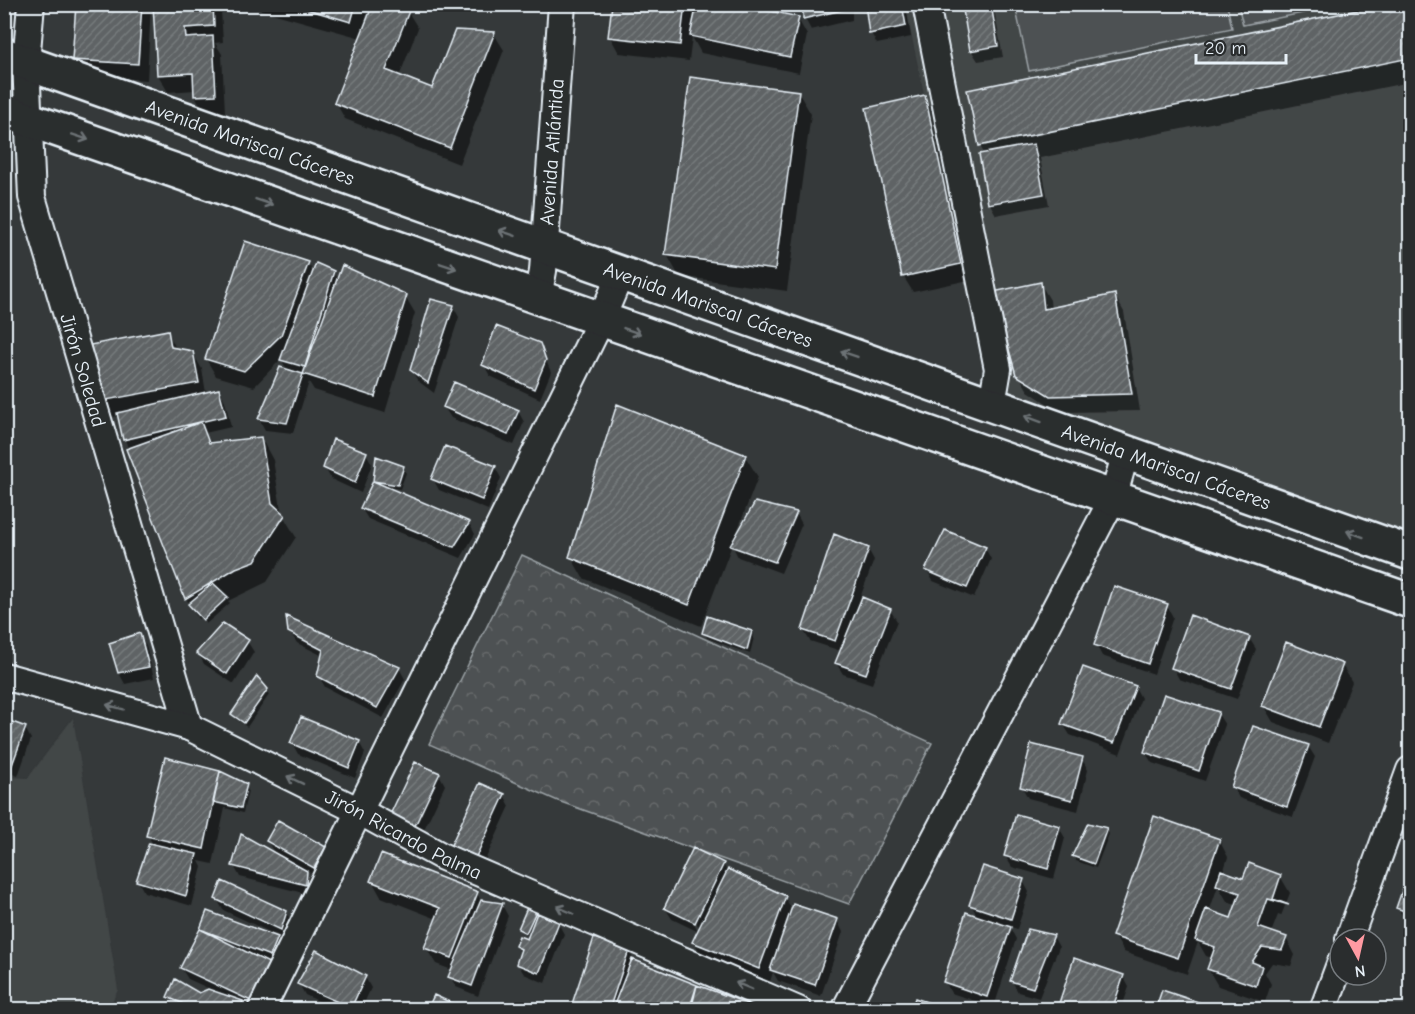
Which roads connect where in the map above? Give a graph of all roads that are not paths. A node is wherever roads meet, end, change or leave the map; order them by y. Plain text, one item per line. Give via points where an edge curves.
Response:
1 (31, 4) edge
2 (562, 4) edge
3 (926, 4) edge
4 (15, 59) edge
5 (17, 115) edge
6 (545, 246) junction
7 (621, 273) junction
8 (538, 298) junction
9 (601, 320) junction
10 (992, 404) junction
11 (1126, 452) junction
12 (1113, 498) junction
13 (1410, 553) edge
14 (1410, 601) edge
15 (4, 676) edge
16 (189, 727) junction
17 (1410, 770) edge
18 (357, 810) junction
19 (1402, 822) edge
20 (1354, 927) edge
21 (1332, 987) edge
22 (261, 1010) edge
23 (798, 1010) edge
24 (845, 1010) edge
25 (1323, 1010) edge

1 - 4 street, Jirón Soledad
2 - 6 street, Avenida Atlántida
3 - 10 street via 998,369
4 - 5 street, Jirón Soledad
6 -> 4 main road, Avenida Mariscal Cáceres
5 -> 8 main road
5 - 16 street, Jirón Soledad via 32,197
6 - 7 main road, Avenida Mariscal Cáceres
6 - 8 street, Avenida Atlántida
7 - 9 street
10 -> 7 main road, Avenida Mariscal Cáceres
8 - 9 main road
9 -> 12 main road
9 - 18 street
11 -> 10 main road, Avenida Mariscal Cáceres
11 - 12 street
13 -> 11 main road, Avenida Mariscal Cáceres
12 - 14 main road
12 - 24 street
16 -> 15 street, Jirón Ricardo Palma
18 -> 16 street, Jirón Ricardo Palma
17 - 19 street
18 - 22 street
23 -> 18 street, Jirón Ricardo Palma via 443,857
19 - 20 street
21 - 25 street

